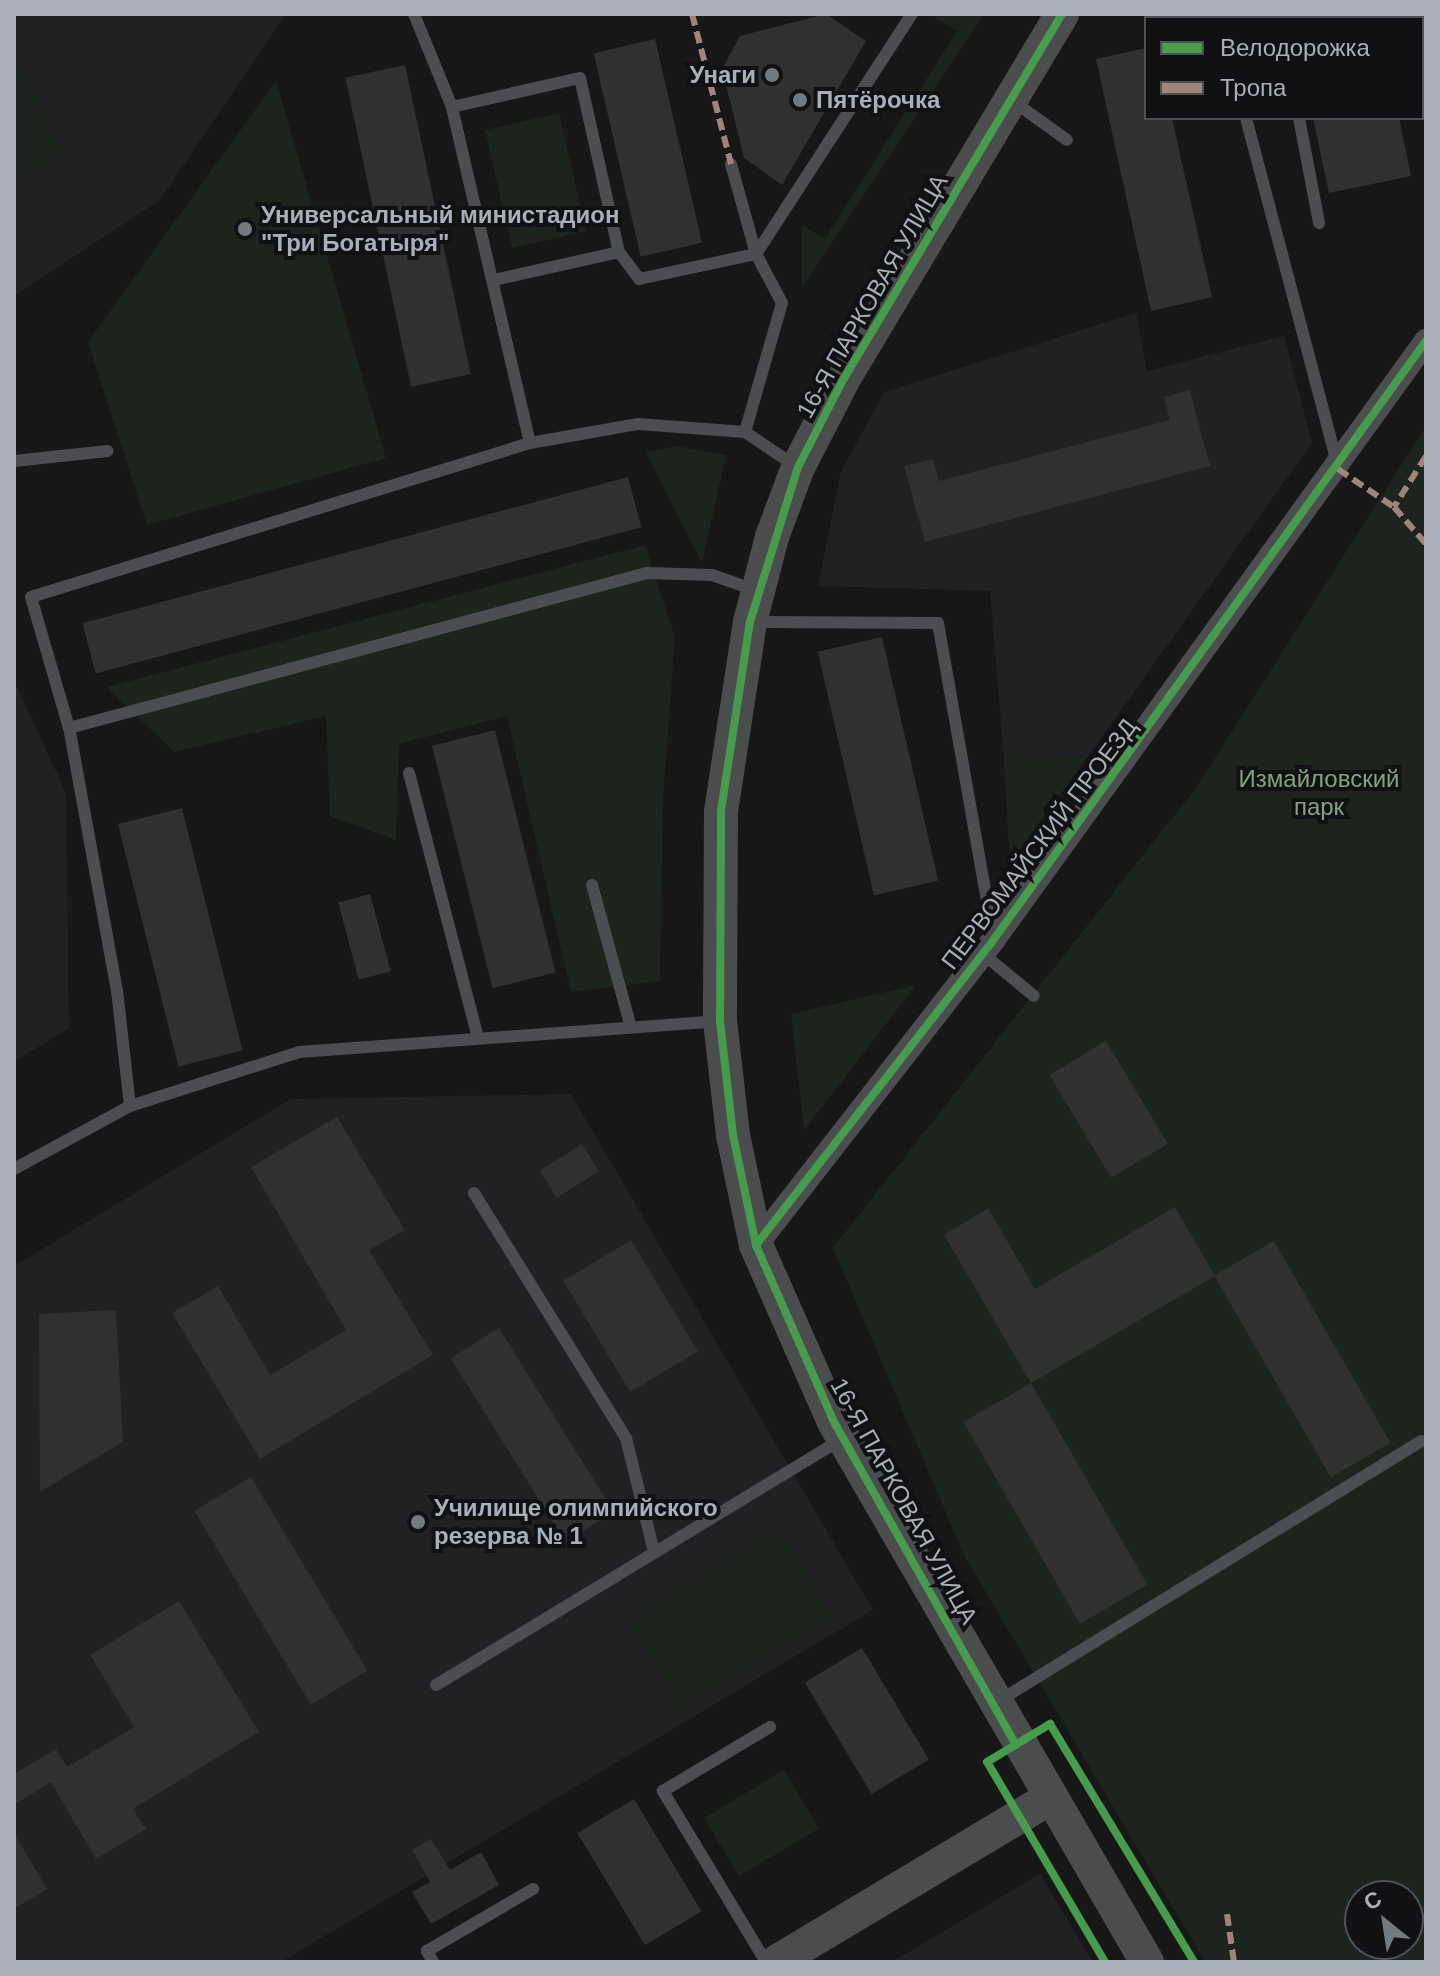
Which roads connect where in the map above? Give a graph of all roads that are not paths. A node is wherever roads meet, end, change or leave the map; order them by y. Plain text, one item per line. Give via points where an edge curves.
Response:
1 (414, 14) edge
2 (912, 14) edge
3 (1062, 14) edge
4 (1012, 100) junction
5 (452, 107) junction
6 (1247, 120) edge
7 (1299, 120) edge
8 (1067, 140) dead end
9 (731, 164) dead end
10 (1319, 223) dead end
11 (619, 252) junction
12 (756, 254) junction
13 (494, 280) junction
14 (1426, 341) edge
15 (745, 432) junction
16 (530, 443) junction
17 (107, 451) dead end
18 (14, 461) edge
19 (798, 467) junction
20 (1338, 469) junction
21 (754, 607) junction
22 (69, 728) junction
23 (409, 773) dead end
24 (592, 885) dead end
25 (988, 946) junction
26 (1034, 996) dead end
27 (720, 1021) junction
28 (630, 1024) junction
29 (477, 1034) junction
30 (130, 1106) junction
31 (14, 1169) edge
32 (474, 1193) dead end
33 (756, 1245) junction
34 (843, 1439) junction
35 (1421, 1441) dead end
36 (654, 1552) junction
37 (436, 1685) dead end
38 (993, 1704) junction
39 (770, 1727) dead end
40 (1048, 1799) junction
41 (533, 1889) dead end
42 (1141, 1960) edge
43 (433, 1962) edge
44 (766, 1962) edge
45 (776, 1962) edge

1 - 5 lane
2 - 12 lane
3 - 4 main road, 16-Я ПАРКОВАЯ УЛИЦА
4 - 8 lane
4 - 19 main road, 16-Я ПАРКОВАЯ УЛИЦА via 843,380
5 - 11 lane via 580,78
5 - 13 lane
6 - 20 lane
7 - 10 lane
9 - 12 lane
11 - 12 lane via 639,279
11 - 13 lane
12 - 15 lane via 782,303
13 - 16 lane
14 - 20 street, ПЕРВОМАЙСКИЙ ПРОЕЗД
15 - 16 lane via 638,424
15 - 19 lane
16 - 22 lane via 31,597
17 - 18 lane
19 - 21 main road, 16-Я ПАРКОВАЯ УЛИЦА
20 - 25 street, ПЕРВОМАЙСКИЙ ПРОЕЗД
21 - 22 lane via 712,575 647,573
21 - 25 lane via 938,623
21 - 27 main road, 16-Я ПАРКОВАЯ УЛИЦА via 721,811
22 - 30 lane via 117,991
23 - 29 lane
24 - 28 lane
25 - 26 lane
25 - 33 street, ПЕРВОМАЙСКИЙ ПРОЕЗД
27 - 28 lane
27 - 33 main road, 16-Я ПАРКОВАЯ УЛИЦА via 733,1135
28 - 29 lane
29 - 30 lane via 299,1052
30 - 31 lane
32 - 36 lane via 626,1438
33 - 34 main road, 16-Я ПАРКОВАЯ УЛИЦА
34 - 36 lane
34 - 38 main road, 16-Я ПАРКОВАЯ УЛИЦА
35 - 38 lane
36 - 37 lane
38 - 40 main road, 16-Я ПАРКОВАЯ УЛИЦА
39 - 44 lane via 663,1791
40 - 42 main road, 16-Я ПАРКОВАЯ УЛИЦА
40 - 45 main road
41 - 43 lane via 427,1951

